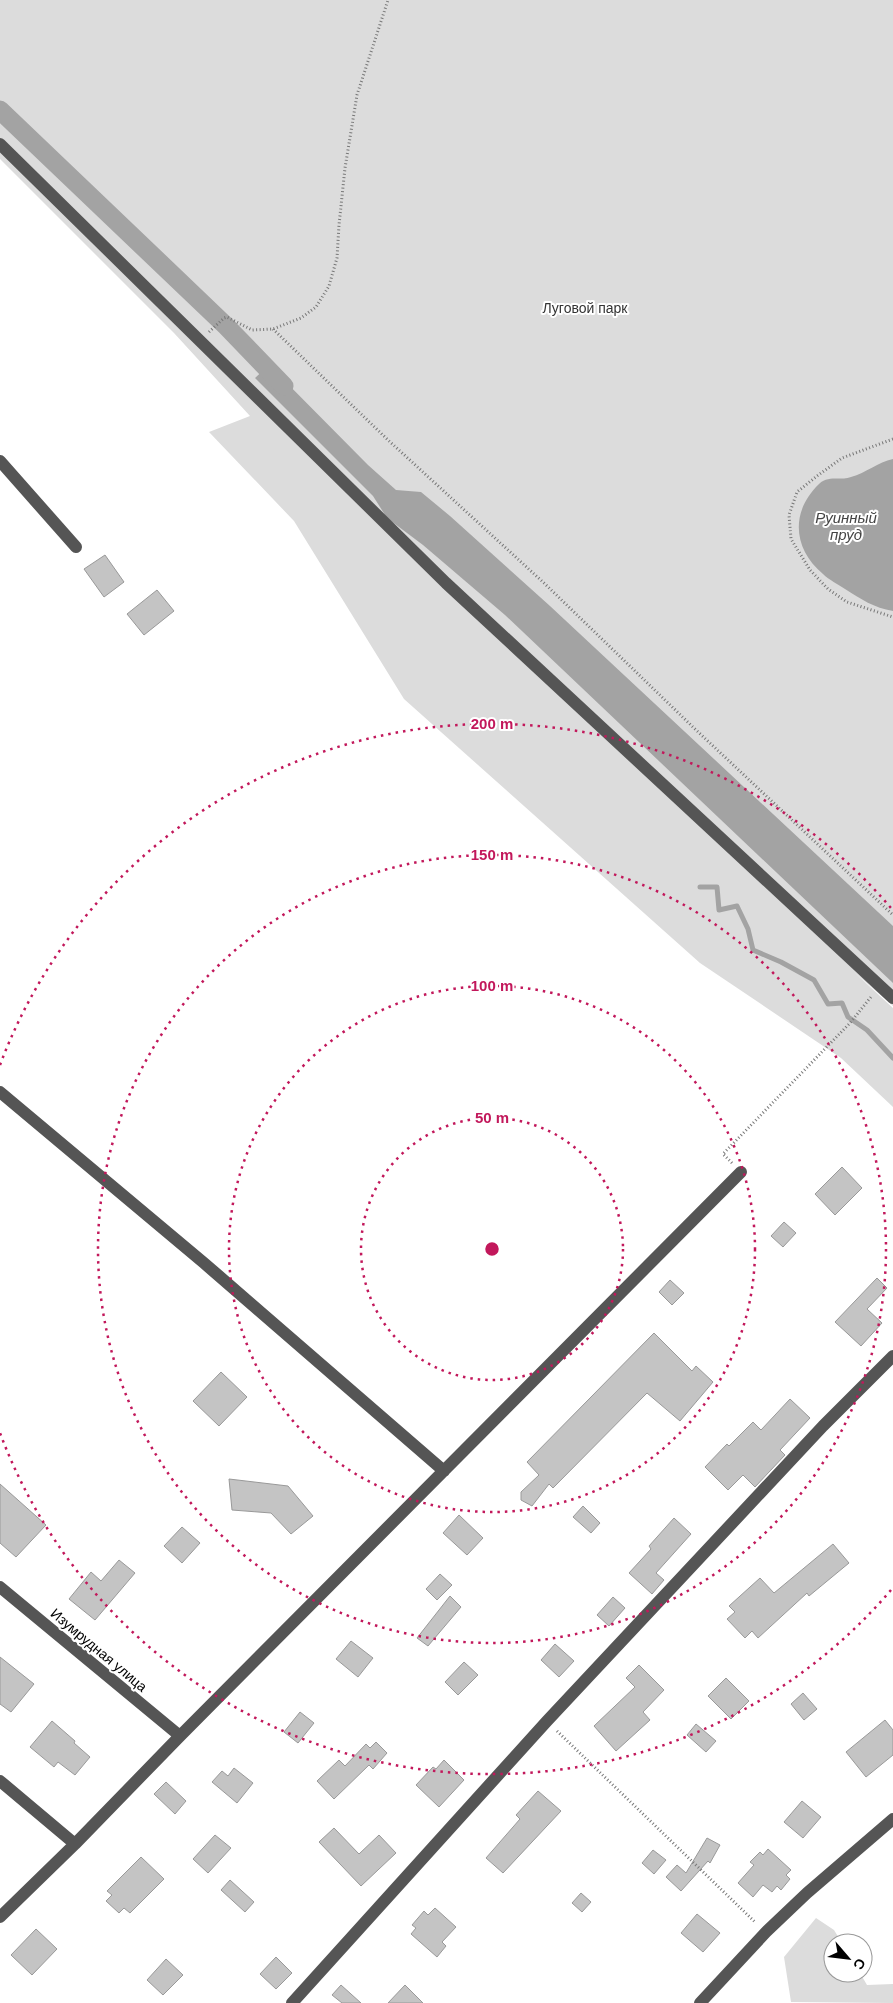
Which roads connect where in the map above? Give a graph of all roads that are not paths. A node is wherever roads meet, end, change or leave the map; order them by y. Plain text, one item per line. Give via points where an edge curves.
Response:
1 (0, 144) edge
2 (0, 461) edge
3 (76, 547) dead end
4 (893, 998) edge
5 (0, 1092) edge
6 (741, 1172) road end
7 (893, 1356) edge
8 (444, 1471) junction
9 (0, 1588) edge
10 (180, 1736) junction
11 (0, 1781) edge
12 (893, 1819) edge
13 (75, 1844) junction
14 (0, 1918) edge
15 (292, 2003) edge
16 (700, 2003) edge

1 - 4 street via 446,584
2 - 3 street
5 - 8 street
6 - 8 street
7 - 15 street via 823,1426 547,1721
8 - 10 street
9 - 10 street, Изумрудная улица
10 - 13 street
11 - 13 street
12 - 16 street via 766,1932
13 - 14 street

